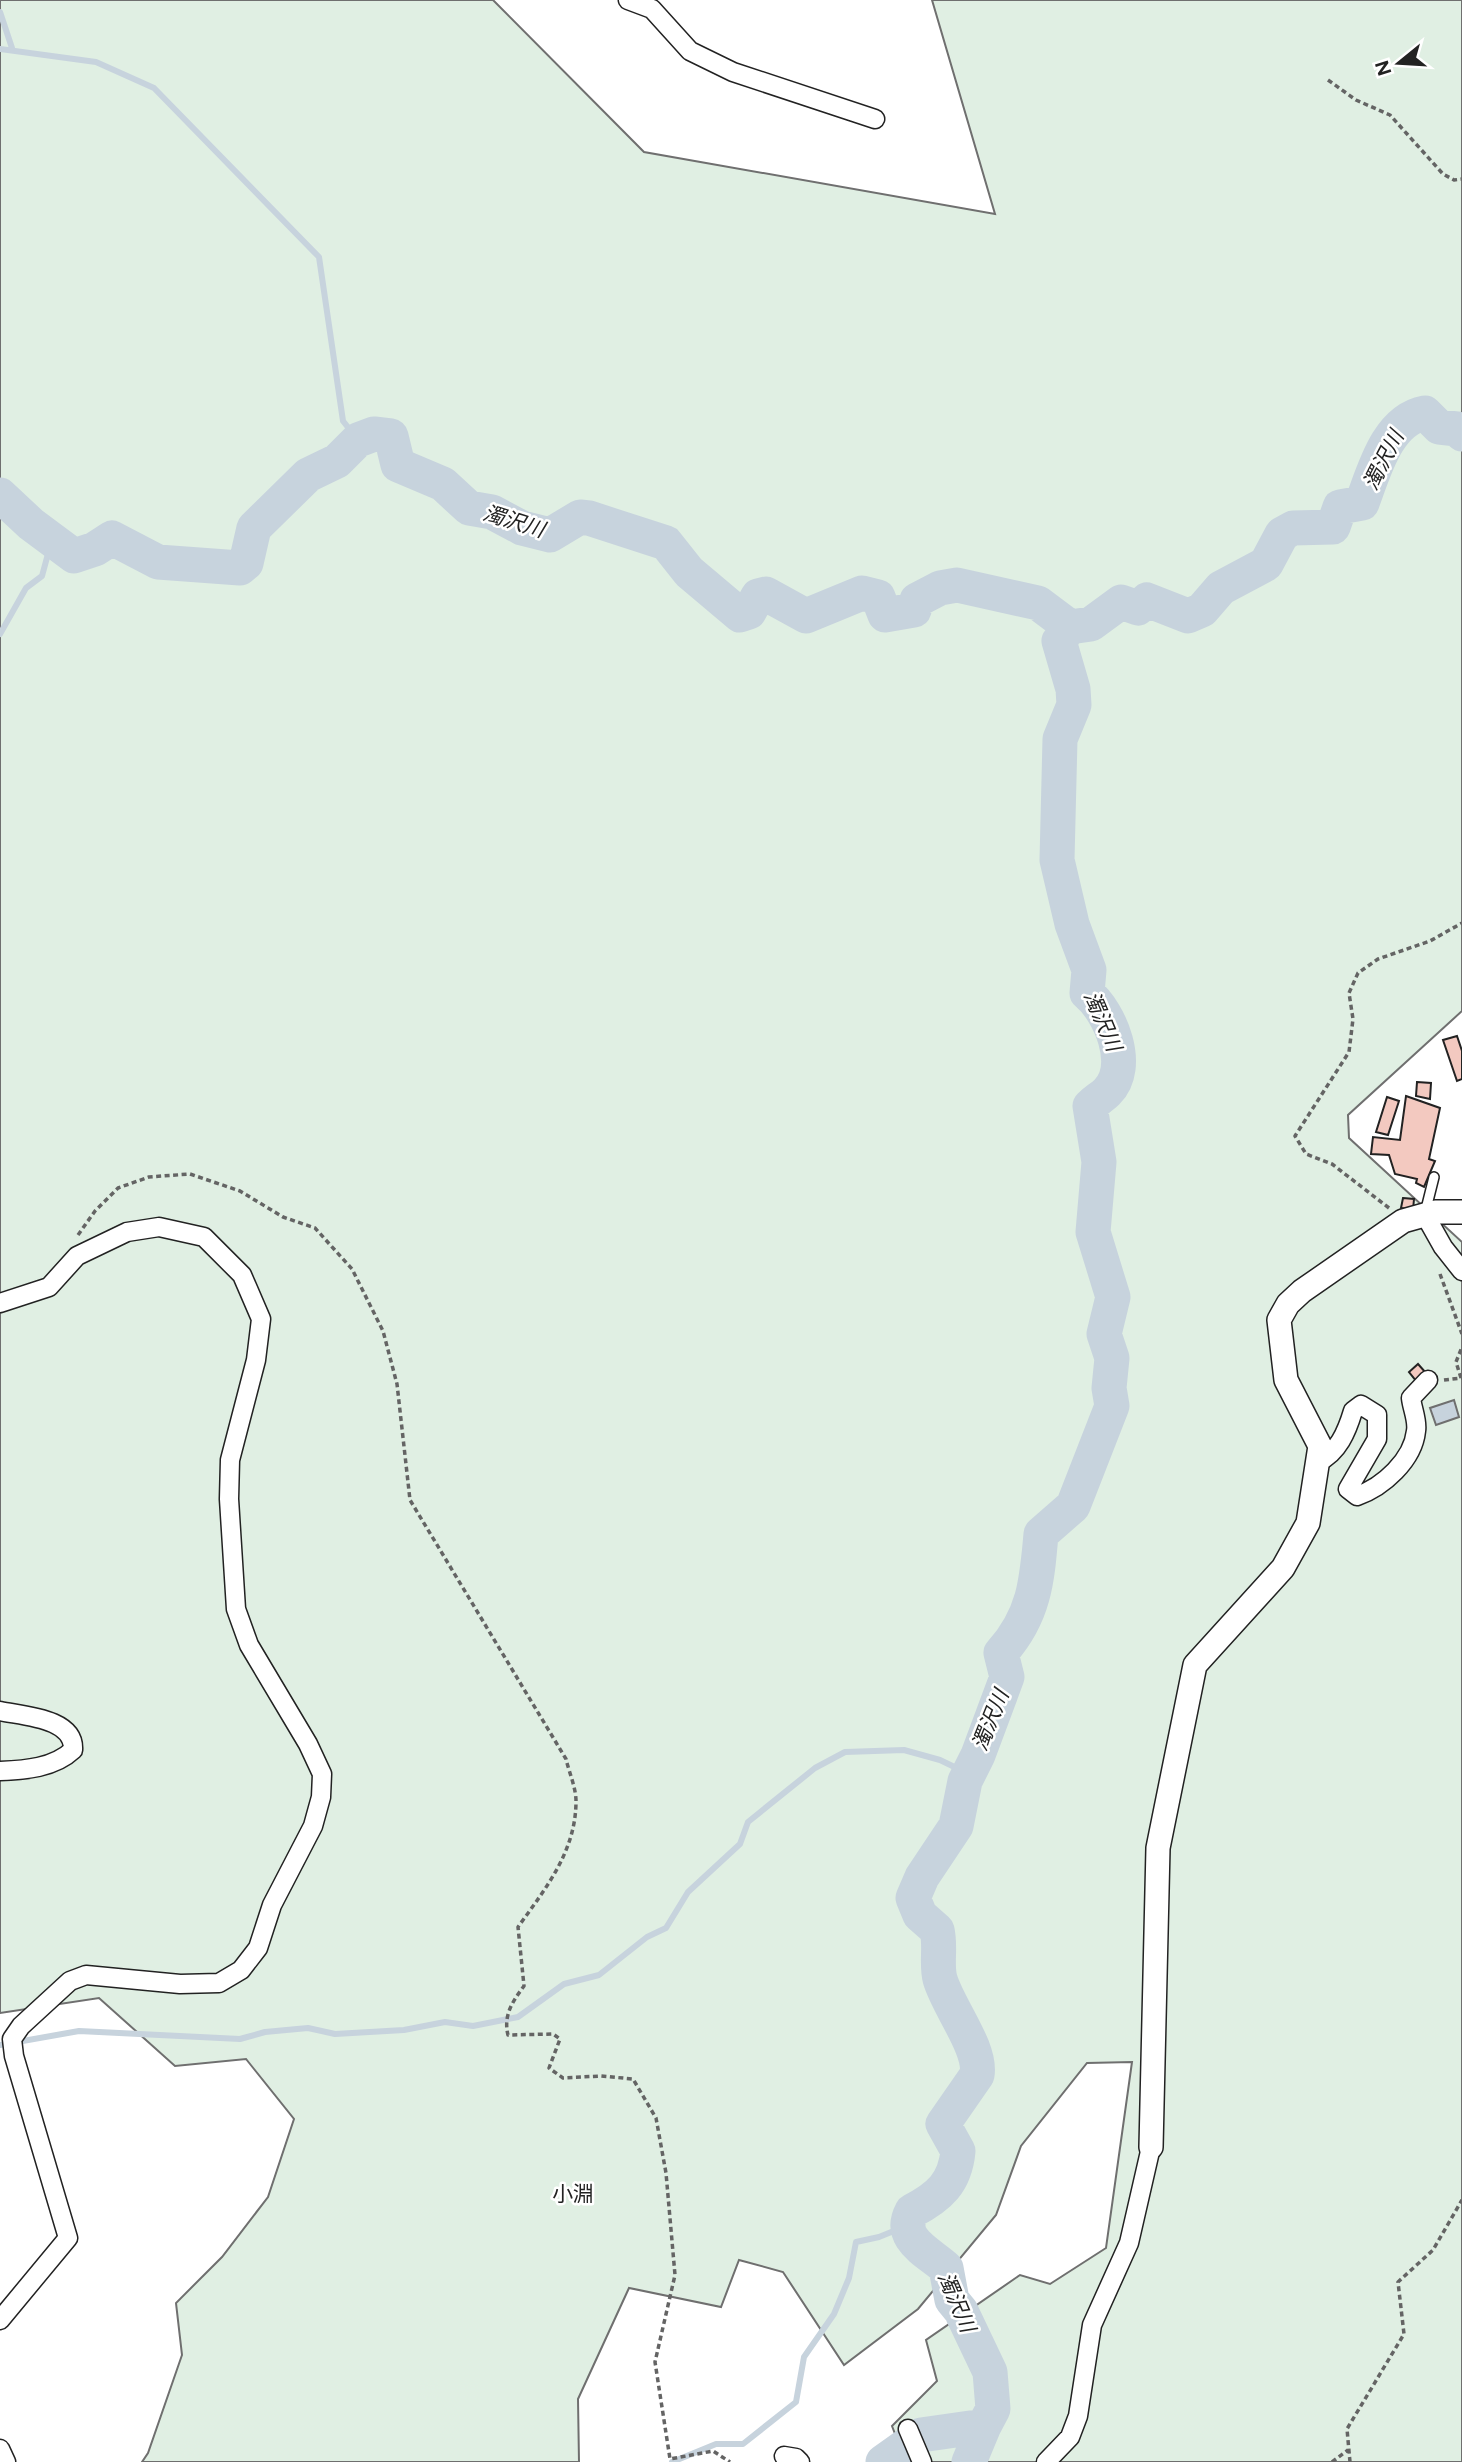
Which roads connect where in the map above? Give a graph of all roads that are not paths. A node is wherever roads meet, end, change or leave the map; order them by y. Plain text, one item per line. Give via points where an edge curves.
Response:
1 (628, 0) edge
2 (875, 120) dead end
3 (1434, 1177) dead end
4 (1462, 1212) edge
5 (1414, 1218) junction
6 (1462, 1270) edge
7 (0, 1303) edge
8 (1427, 1380) road end
9 (1318, 1462) junction
10 (0, 1712) edge
11 (0, 1771) edge
12 (1151, 2147) joint
13 (0, 2320) edge
14 (908, 2429) dead end
15 (0, 2449) edge
16 (6, 2462) edge
17 (922, 2462) edge
18 (1046, 2462) edge

1 - 2 street via 652,9 690,51 733,72
3 - 5 lane
4 - 5 street
5 - 6 street
5 - 9 street via 1302,1291 1279,1320 1286,1380 1320,1446
7 - 13 street via 48,1286 78,1256 127,1232 159,1227 204,1237 242,1275 261,1319 256,1360 230,1460 236,1609 249,1646 321,1774 321,1797 302,1850 272,1906 258,1948 241,1970 219,1983 86,1975 70,1981 12,2039 68,2238
8 - 9 street via 1412,1398 1417,1430 1413,1441 1390,1476 1357,1496 1348,1489 1377,1439 1377,1415 1362,1405 1353,1411 1335,1448
9 - 12 street via 1308,1523 1283,1568 1195,1665 1158,1848
10 - 11 street via 40,1719 67,1730 73,1740 72,1750 61,1761
12 - 18 street via 1129,2243 1093,2325 1078,2416 1070,2437
14 - 17 street
15 - 16 street

